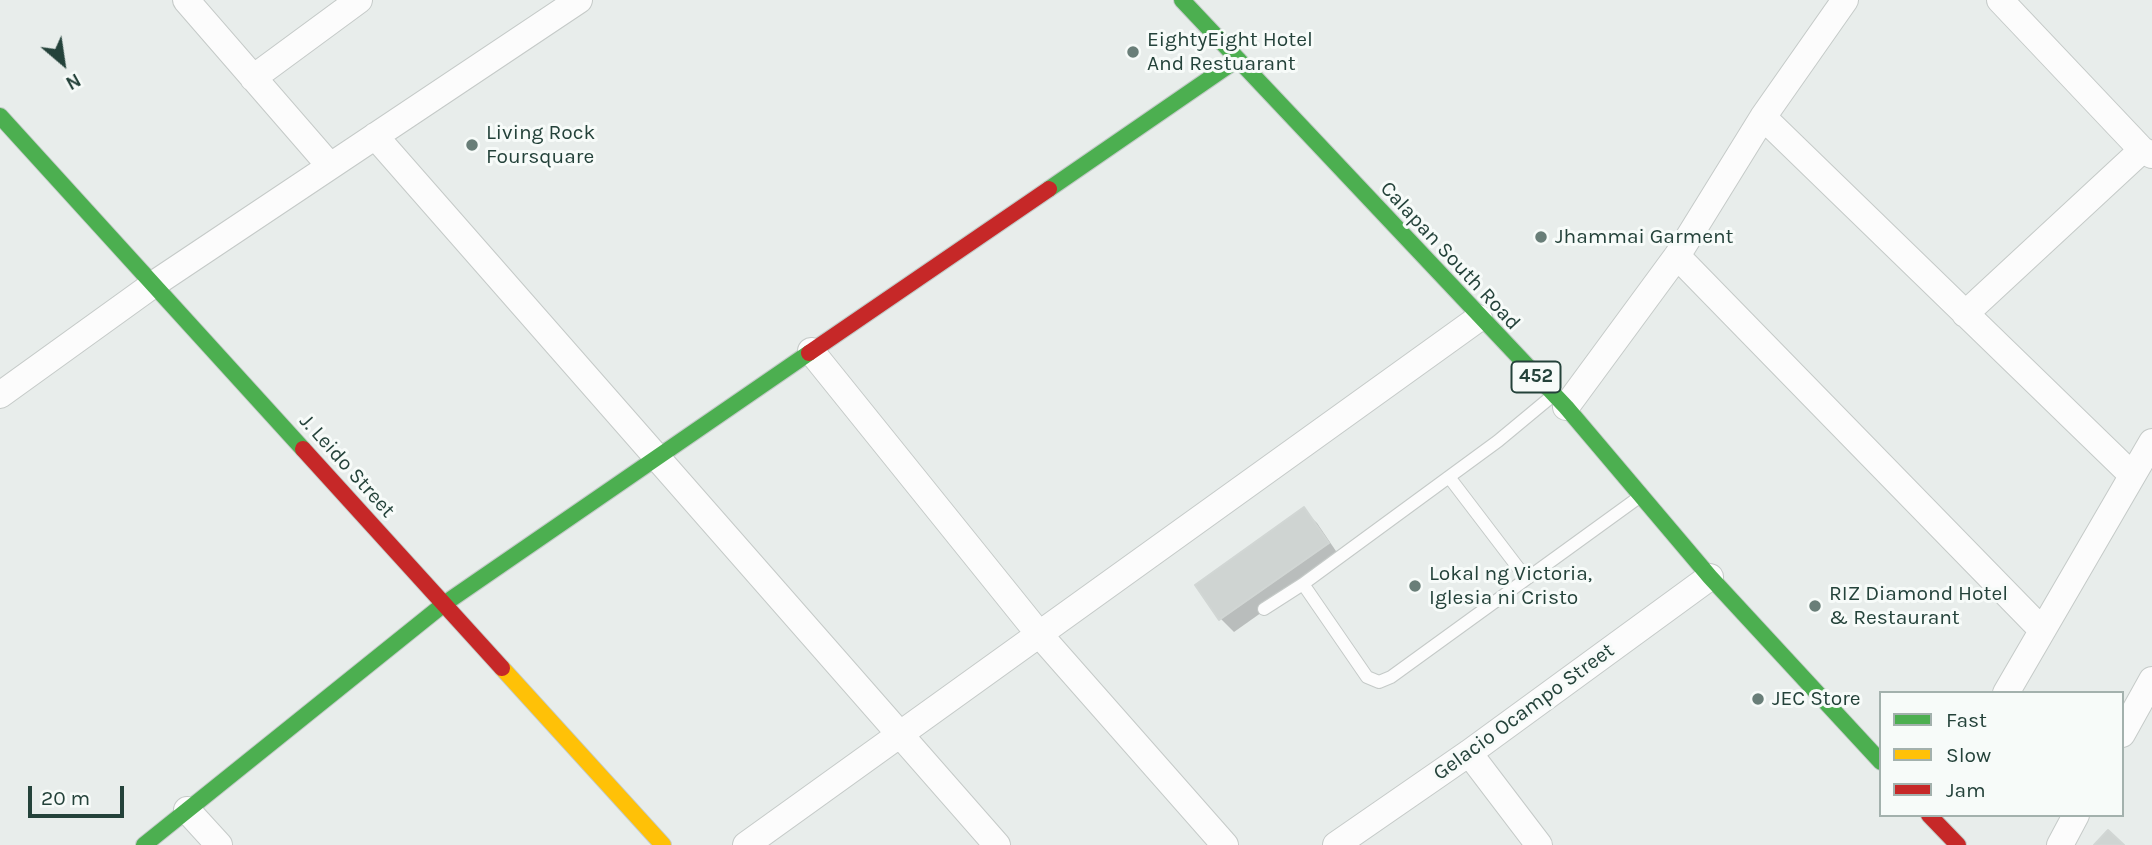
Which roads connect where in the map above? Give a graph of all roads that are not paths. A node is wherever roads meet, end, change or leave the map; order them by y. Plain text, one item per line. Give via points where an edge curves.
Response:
1 (186, 0) edge
2 (359, 0) edge
3 (579, 0) edge
4 (1182, 0) edge
5 (1845, 0) edge
6 (2000, 0) edge
7 (1238, 59) junction
8 (253, 78) junction
9 (0, 116) edge
10 (1763, 117) junction
11 (375, 136) junction
12 (2147, 153) edge
13 (330, 166) junction
14 (1678, 256) junction
15 (154, 284) junction
16 (1965, 314) junction
17 (1479, 318) junction
18 (811, 351) junction
19 (0, 395) edge
20 (1560, 401) junction
21 (2152, 442) edge
22 (656, 458) junction
23 (2132, 475) junction
24 (1449, 477) junction
25 (1641, 496) junction
26 (1710, 576) junction
27 (1526, 578) junction
28 (1303, 584) junction
29 (444, 604) junction
30 (1264, 609) dead end
31 (2042, 630) junction
32 (1040, 634) junction
33 (2152, 680) edge
34 (2007, 691) edge
35 (2124, 730) edge
36 (899, 736) junction
37 (1469, 753) junction
38 (1879, 760) edge
39 (187, 810) junction
40 (1933, 817) edge
41 (2075, 817) edge
42 (144, 845) edge
43 (219, 845) edge
44 (663, 845) edge
45 (746, 845) edge
46 (997, 845) edge
47 (1225, 845) edge
48 (1336, 845) edge
49 (1539, 845) edge
50 (1958, 845) edge
51 (2060, 845) edge

1 - 8 street
2 - 8 street
3 - 11 street
4 - 7 main road, Calapan South Road / 452
5 - 10 street
6 - 12 street
7 - 17 main road, Calapan South Road / 452
7 - 18 main road
8 - 13 street
9 - 15 main road, J. Leido Street
10 - 14 street
10 - 16 street
11 - 13 street
11 - 22 street
12 - 16 street
13 - 15 street
14 - 20 street
14 - 31 street
15 - 19 street
15 - 29 main road, J. Leido Street
16 - 23 street
17 - 20 main road, Calapan South Road / 452
17 - 32 street
18 - 22 main road
18 - 32 street
20 - 24 lane
20 - 25 main road, Calapan South Road / 452
21 - 23 street
22 - 29 main road
22 - 36 street
23 - 31 street
24 - 27 lane
24 - 28 lane
25 - 26 main road, Calapan South Road / 452
25 - 27 lane
26 - 37 street, Gelacio Ocampo Street
26 - 38 main road, Calapan South Road / 452
27 - 28 lane via 1379,682 1367,677
28 - 30 lane
29 - 39 main road
29 - 44 main road, J. Leido Street
31 - 34 street
32 - 36 street
32 - 47 street
33 - 35 street
36 - 45 street
36 - 46 street
37 - 48 street, Gelacio Ocampo Street
37 - 49 street
39 - 42 main road
39 - 43 street
40 - 50 main road
41 - 51 street

